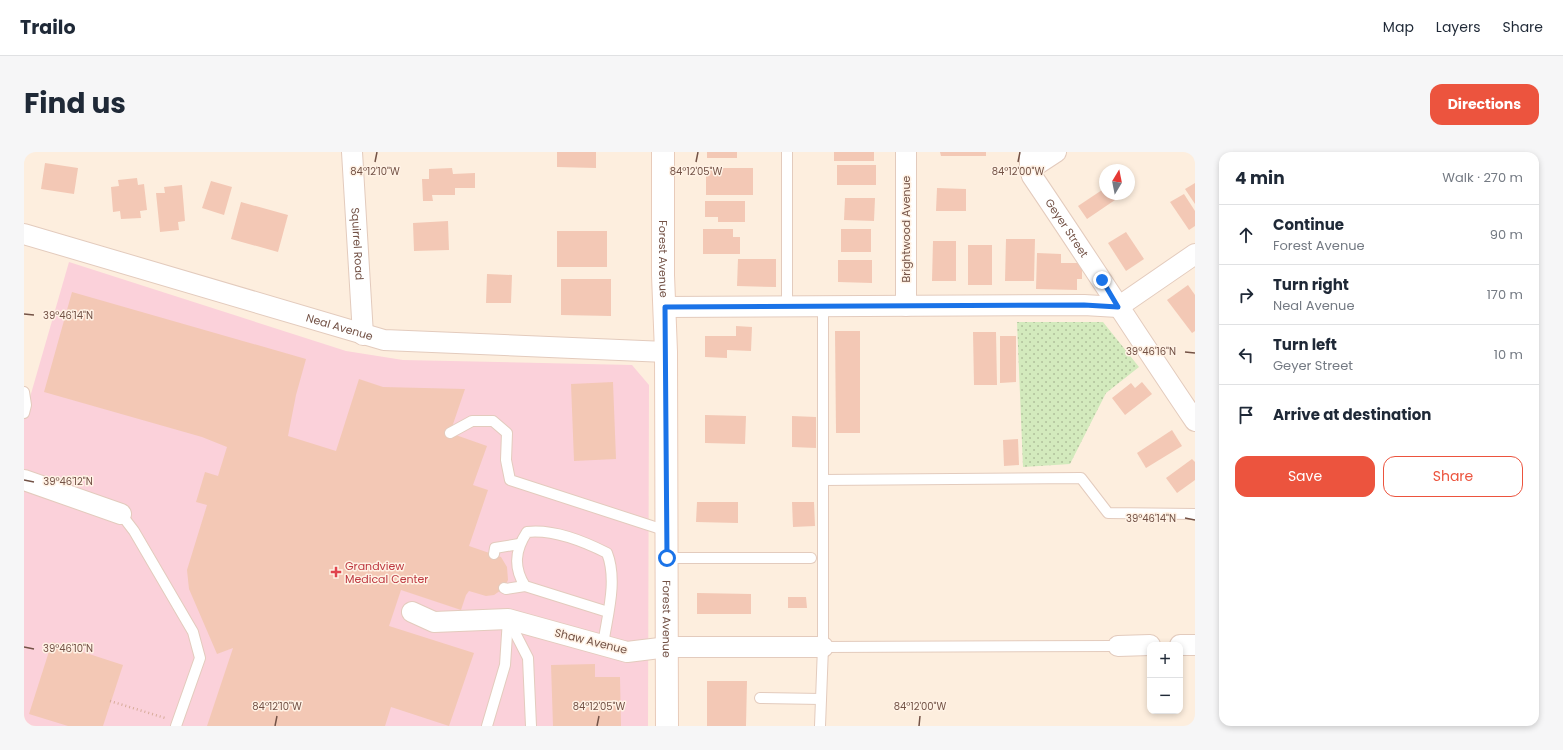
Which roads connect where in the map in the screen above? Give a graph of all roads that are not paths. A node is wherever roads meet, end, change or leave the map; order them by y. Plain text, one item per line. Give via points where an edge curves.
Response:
1 (352, 152) edge
2 (663, 152) edge
3 (787, 152) edge
4 (906, 152) edge
5 (1056, 152) edge
6 (1030, 161) edge
7 (24, 234) edge
8 (1195, 254) edge
9 (787, 306) junction
10 (823, 306) junction
11 (906, 306) junction
12 (665, 307) junction
13 (1118, 307) junction
14 (363, 335) junction
15 (666, 352) junction
16 (24, 392) edge
17 (24, 413) edge
18 (1195, 421) edge
19 (450, 433) dead end
20 (24, 480) edge
21 (823, 480) junction
22 (121, 514) joint
23 (1195, 514) edge
24 (667, 531) junction
25 (519, 544) junction
26 (494, 554) dead end
27 (667, 558) junction
28 (811, 558) dead end
29 (525, 586) junction
30 (504, 588) dead end
31 (412, 612) dead end
32 (608, 612) junction
33 (508, 619) junction
34 (603, 645) junction
35 (1147, 645) edge
36 (1183, 645) edge
37 (1195, 645) edge
38 (1118, 646) joint
39 (668, 647) junction
40 (823, 647) junction
41 (760, 698) dead end
42 (821, 699) junction
43 (177, 724) edge
44 (487, 726) edge
45 (530, 726) edge
46 (667, 726) edge
47 (820, 726) edge

1 - 14 street, Squirrel Road
2 - 12 street, Forest Avenue
3 - 9 lane
4 - 11 street, Brightwood Avenue
5 - 6 street
6 - 13 street, Geyer Street via 1032,176
7 - 14 street, Neal Avenue
8 - 13 street
9 - 10 street
9 - 12 street
10 - 11 street
10 - 21 lane
11 - 13 street
12 - 15 street, Forest Avenue
13 - 18 street, Geyer Street
14 - 15 street, Neal Avenue via 384,340
15 - 24 street, Forest Avenue
16 - 17 lane
19 - 24 lane via 472,421 493,421 507,433 506,460 510,480
20 - 22 street
21 - 23 lane via 1081,478 1108,513
21 - 40 lane
22 - 43 lane via 134,531 193,632 200,658
24 - 27 street, Forest Avenue
25 - 26 lane via 495,548
25 - 29 lane via 516,561 519,576
25 - 32 lane via 527,532 543,530 591,544 607,553 612,565
27 - 28 lane
27 - 39 street, Forest Avenue
29 - 30 lane
29 - 32 lane
31 - 33 street, Shaw Avenue via 434,622
32 - 34 lane
33 - 34 street, Shaw Avenue
33 - 44 lane via 505,665
33 - 45 lane via 528,658
34 - 39 street, Shaw Avenue via 627,652
35 - 38 street
36 - 37 street
38 - 40 lane
39 - 40 street, Shaw Avenue
39 - 46 street, Forest Avenue
40 - 42 lane
41 - 42 lane
42 - 47 lane

